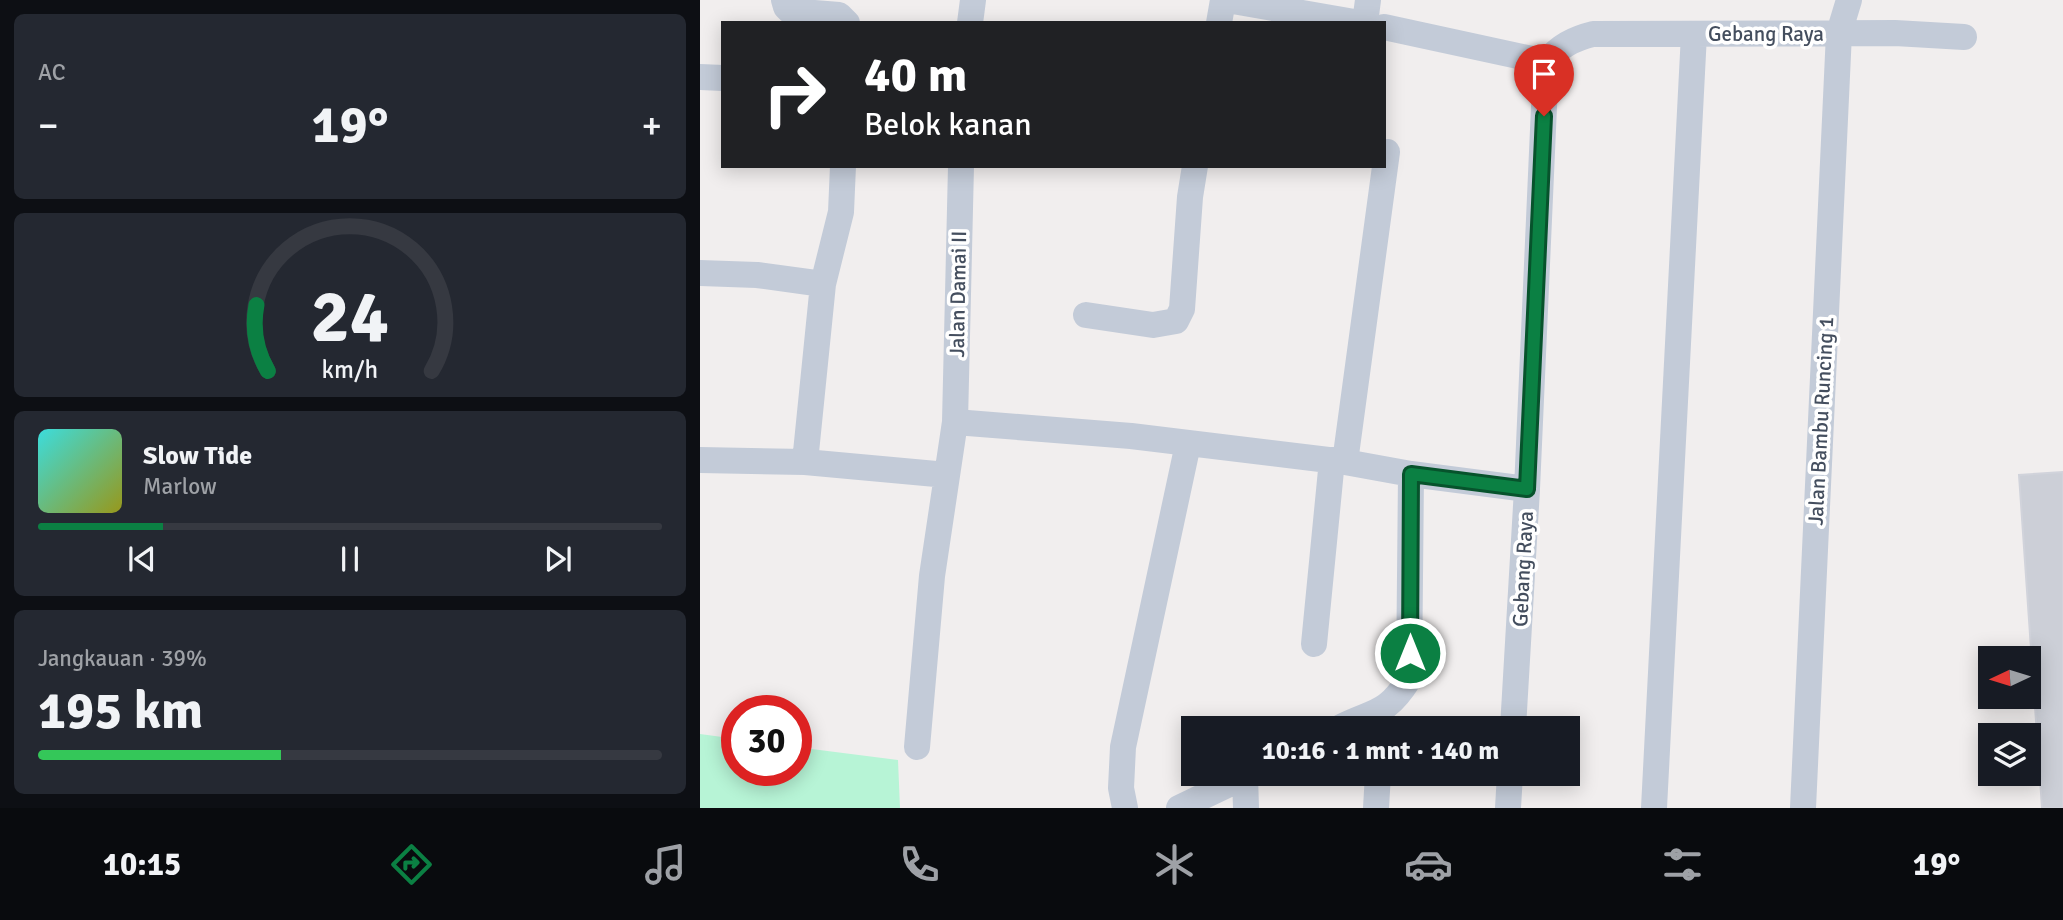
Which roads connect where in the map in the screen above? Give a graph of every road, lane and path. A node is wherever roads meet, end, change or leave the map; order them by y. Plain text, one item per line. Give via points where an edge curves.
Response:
1 (785, 0) edge
2 (973, 0) edge
3 (1225, 0) edge
4 (1368, 0) edge
5 (1849, 0) edge
6 (845, 21) edge
7 (970, 21) edge
8 (1220, 21) edge
9 (1350, 21) edge
10 (1363, 21) edge
11 (1386, 27) edge
12 (1839, 33) junction
13 (1694, 34) junction
14 (1964, 37) dead end
15 (1546, 62) junction
16 (700, 77) edge
17 (721, 78) edge
18 (1387, 152) dead end
19 (1386, 158) edge
20 (843, 168) edge
21 (961, 168) edge
22 (1195, 168) edge
23 (1385, 168) edge
24 (700, 273) edge
25 (823, 284) junction
26 (1086, 315) dead end
27 (955, 422) junction
28 (1188, 443) junction
29 (700, 460) edge
30 (1339, 461) junction
31 (805, 462) junction
32 (1411, 474) junction
33 (947, 475) junction
34 (1527, 489) junction
35 (1314, 644) dead end
36 (1384, 716) edge
37 (1514, 716) edge
38 (917, 747) dead end
39 (1225, 786) edge
40 (1247, 786) edge
41 (1377, 786) edge
42 (1509, 786) edge
43 (1125, 808) edge
44 (1179, 808) edge
45 (1246, 808) edge
46 (1376, 808) edge
47 (1508, 808) edge
48 (1654, 808) edge
49 (1803, 808) edge

1 - 6 street via 790,11 839,15
2 - 7 street
3 - 8 street
3 - 9 street
4 - 10 street
5 - 12 street, Gebang Raya
11 - 15 street
12 - 13 street, Gebang Raya
12 - 14 street, Gebang Raya
12 - 49 street, Jalan Bambu Runcing 1
13 - 15 street, Gebang Raya via 1593,34 1567,43
13 - 48 street, Gebang Raya
15 - 34 street, Gebang Raya
16 - 17 street
18 - 19 street
20 - 25 street via 841,212
21 - 27 street, Jalan Damai II
22 - 26 street via 1182,309 1176,321 1153,325
23 - 30 street
24 - 25 street
25 - 31 street
27 - 28 street
27 - 33 street, Jalan Damai II
28 - 30 street
28 - 43 street via 1123,747
29 - 31 street
30 - 32 street
30 - 35 street
31 - 33 street
32 - 34 street
32 - 36 street via 1409,679
33 - 38 street, Jalan Damai II via 932,576
34 - 37 street, Gebang Raya
39 - 44 street
40 - 45 street
41 - 46 street
42 - 47 street

